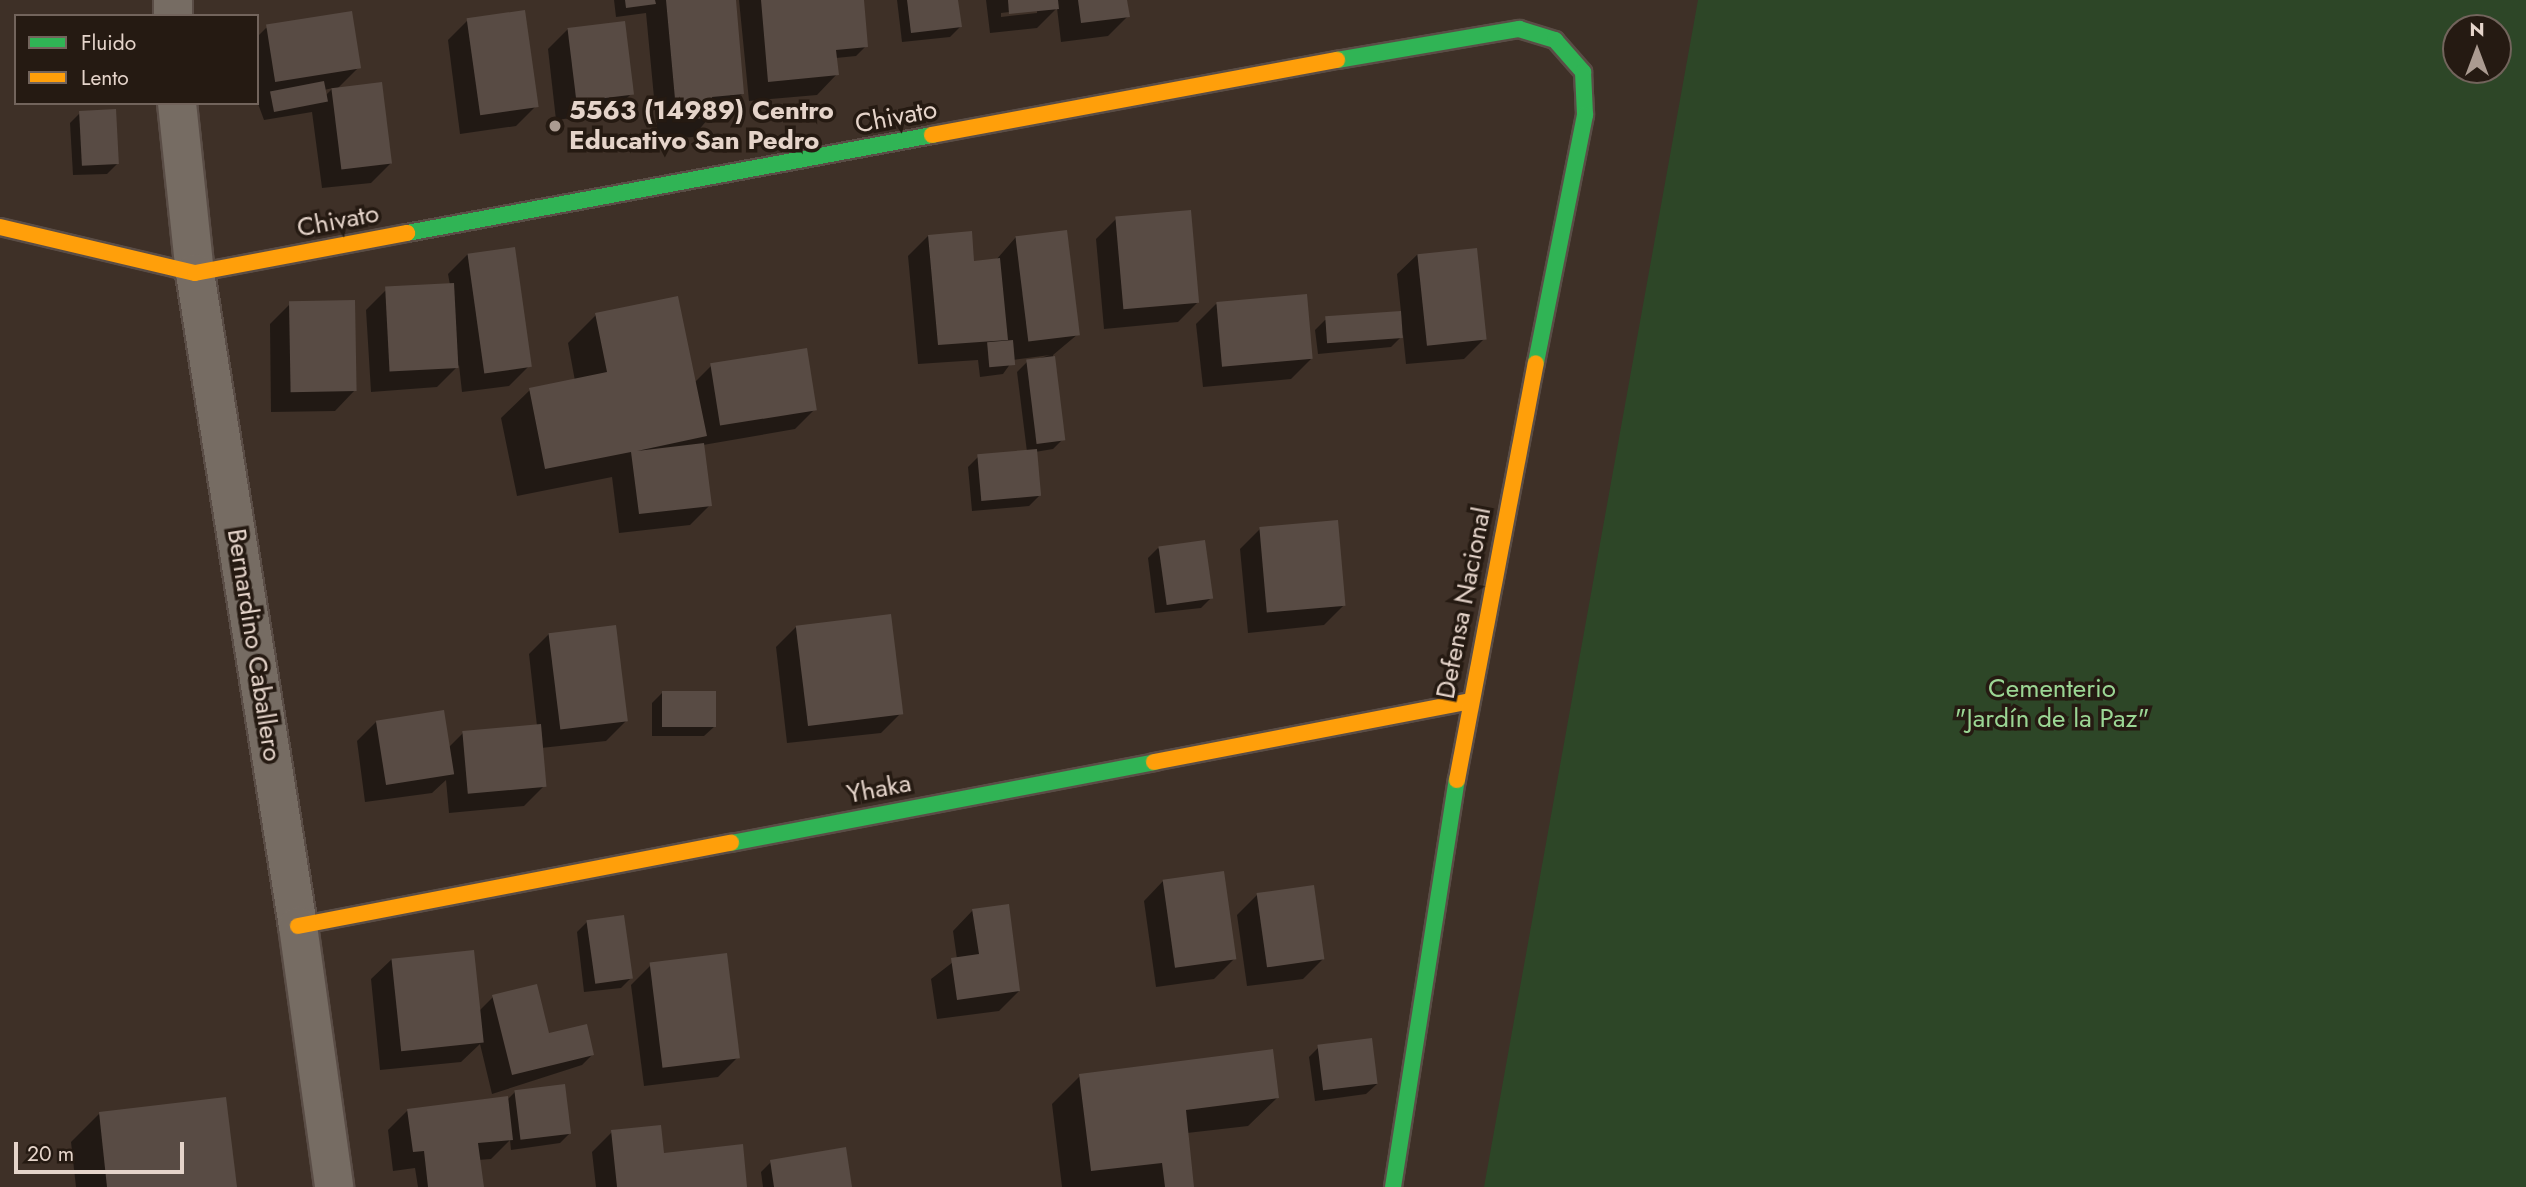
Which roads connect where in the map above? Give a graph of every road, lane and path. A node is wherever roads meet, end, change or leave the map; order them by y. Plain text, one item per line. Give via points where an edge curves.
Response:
1 (1555, 40) joint
2 (177, 105) edge
3 (0, 227) edge
4 (195, 273) junction
5 (1469, 701) junction
6 (298, 926) junction
7 (334, 1187) edge
8 (1393, 1187) edge

1 - 4 street, Chivato via 1519,29 1466,36
1 - 5 street, Defensa Nacional via 1583,72 1585,116
2 - 4 street, Bernardino Caballero
3 - 4 street, Chivato
4 - 6 street, Bernardino Caballero
5 - 6 street, Yhaka
5 - 8 street, Defensa Nacional
6 - 7 street, Bernardino Caballero

